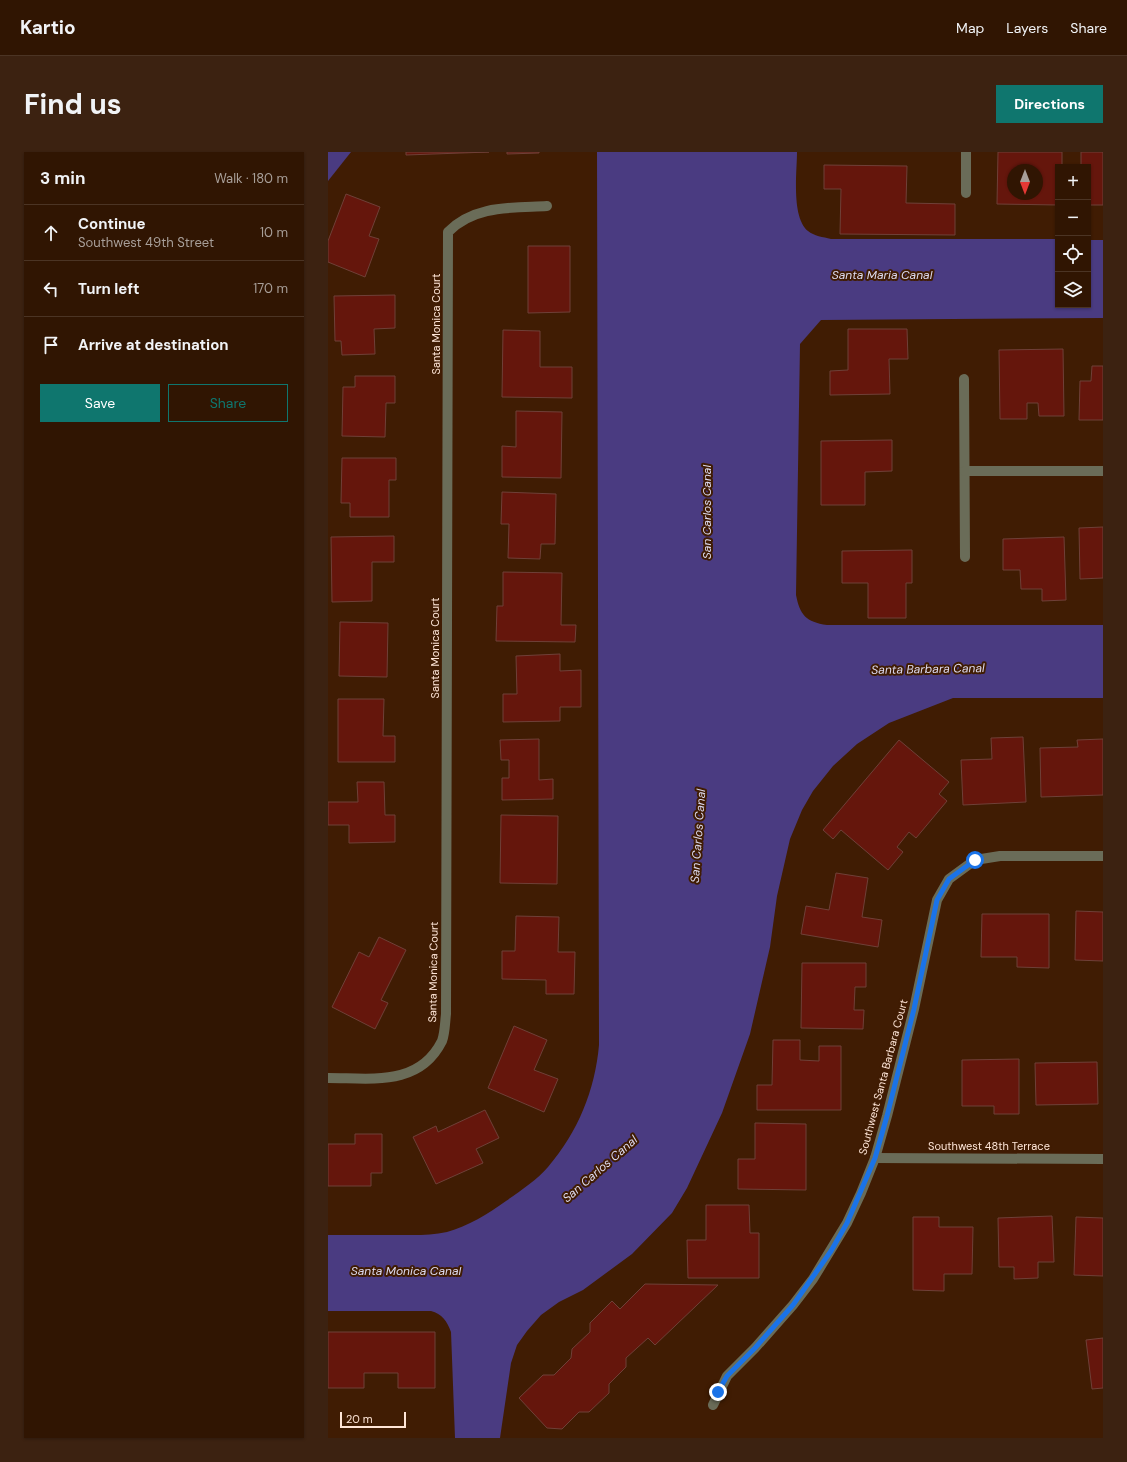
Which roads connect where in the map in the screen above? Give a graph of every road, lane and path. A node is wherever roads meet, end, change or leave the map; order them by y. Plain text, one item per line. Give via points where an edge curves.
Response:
1 (966, 152) edge
2 (966, 193) dead end
3 (547, 206) dead end
4 (964, 379) dead end
5 (965, 471) junction
6 (1103, 471) edge
7 (965, 557) dead end
8 (1103, 856) edge
9 (328, 1078) edge
10 (875, 1158) junction
11 (1103, 1158) edge
12 (713, 1405) dead end

1 - 2 street
3 - 9 street, Santa Monica Court via 491,210 473,214 448,232 446,1014 442,1040 426,1063 404,1075 379,1078
4 - 5 street
5 - 6 street
5 - 7 street
8 - 10 street, Southwest Santa Barbara Court via 1000,856 975,860 949,879 937,900 914,1009
10 - 11 street, Southwest 48th Terrace
10 - 12 street, Southwest Santa Barbara Court via 847,1223 820,1268 788,1310 727,1376

